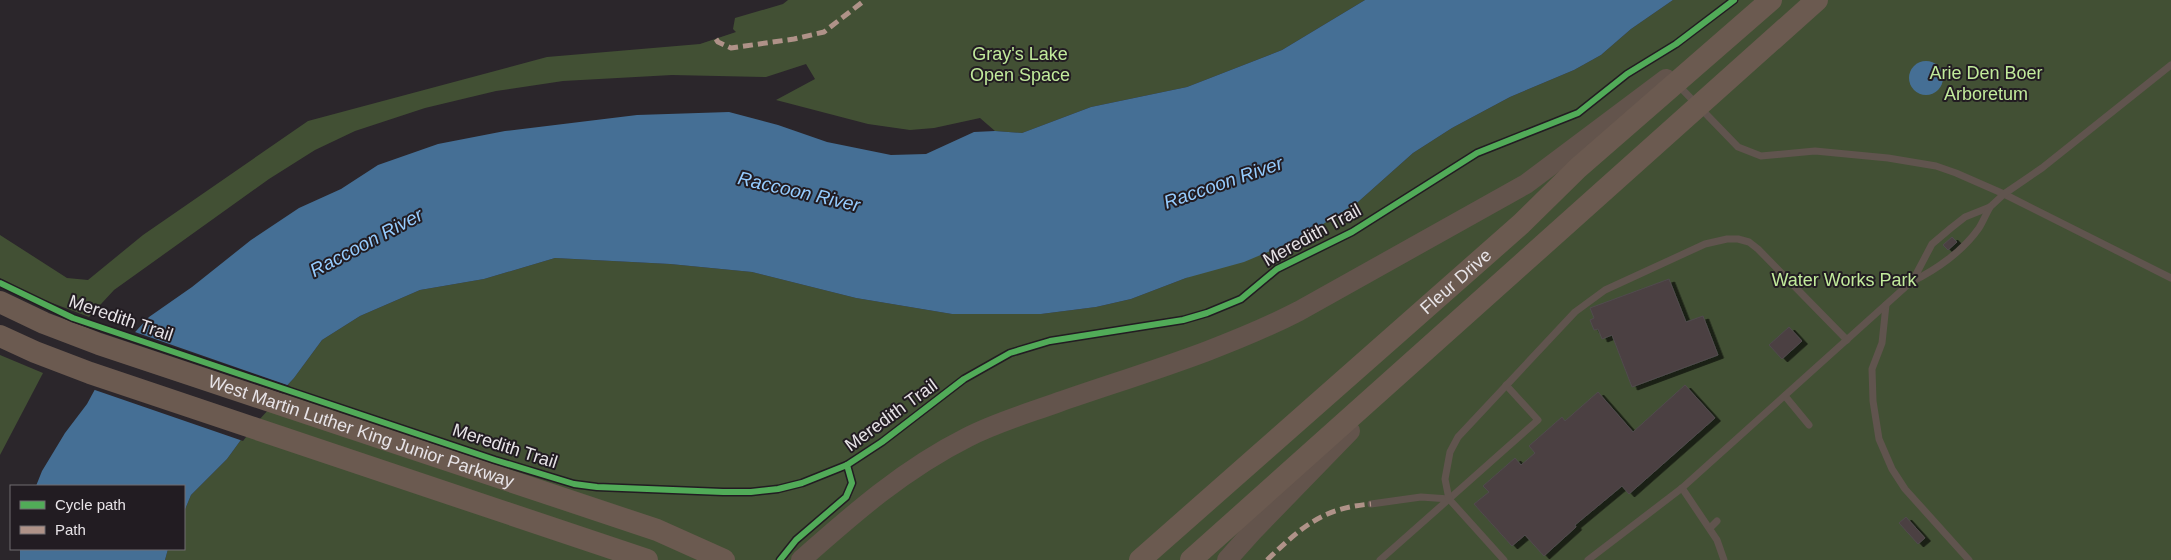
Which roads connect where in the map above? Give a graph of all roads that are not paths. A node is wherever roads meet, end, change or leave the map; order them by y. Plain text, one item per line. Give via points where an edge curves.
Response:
1 (1770, 0) edge
2 (1817, 0) edge
3 (2171, 65) edge
4 (1676, 83) junction
5 (1698, 106) junction
6 (2004, 194) junction
7 (1990, 207) junction
8 (2171, 278) edge
9 (1912, 282) junction
10 (0, 302) edge
11 (1886, 305) junction
12 (1450, 327) junction
13 (0, 336) edge
14 (1847, 340) junction
15 (1506, 385) junction
16 (1785, 396) junction
17 (1809, 425) dead end
18 (1682, 488) junction
19 (1449, 499) junction
20 (1371, 504) dead end
21 (1717, 521) dead end
22 (1710, 528) junction
23 (647, 560) edge
24 (724, 560) edge
25 (801, 560) edge
26 (1140, 560) edge
27 (1191, 560) edge
28 (1227, 560) edge
29 (1380, 560) edge
30 (1504, 560) edge
31 (1588, 560) edge
32 (1724, 560) edge
33 (1969, 560) edge

1 - 4 main road, Fleur Drive
1 - 25 main road via 1552,166 1490,206 1266,328 968,436 890,484
2 - 5 main road, Fleur Drive
3 - 6 lane via 2042,168
4 - 5 lane
4 - 26 main road, Fleur Drive
5 - 6 lane via 1738,147 1760,156 1815,151 1888,158 1936,166
5 - 12 main road, Fleur Drive
6 - 7 lane
6 - 8 lane
7 - 9 lane via 1979,228 1965,244 1931,272
7 - 9 lane via 1966,217 1932,244
9 - 11 lane
10 - 24 main road, West Martin Luther King Junior Parkway via 99,344 657,530
11 - 14 lane
11 - 33 lane via 1882,343 1872,369 1872,401 1879,439 1905,489
12 - 27 main road, Fleur Drive
12 - 28 main road
13 - 23 main road, West Martin Luther King Junior Parkway via 90,373
14 - 15 lane via 1758,249 1749,242 1727,239 1705,244 1598,295 1575,312
14 - 16 lane
15 - 19 lane via 1458,437 1450,452 1444,479
15 - 19 lane via 1538,420
16 - 17 lane
16 - 18 lane
18 - 22 lane
18 - 31 lane
19 - 20 lane via 1421,498
19 - 29 lane
19 - 30 lane
21 - 22 lane
22 - 32 lane

